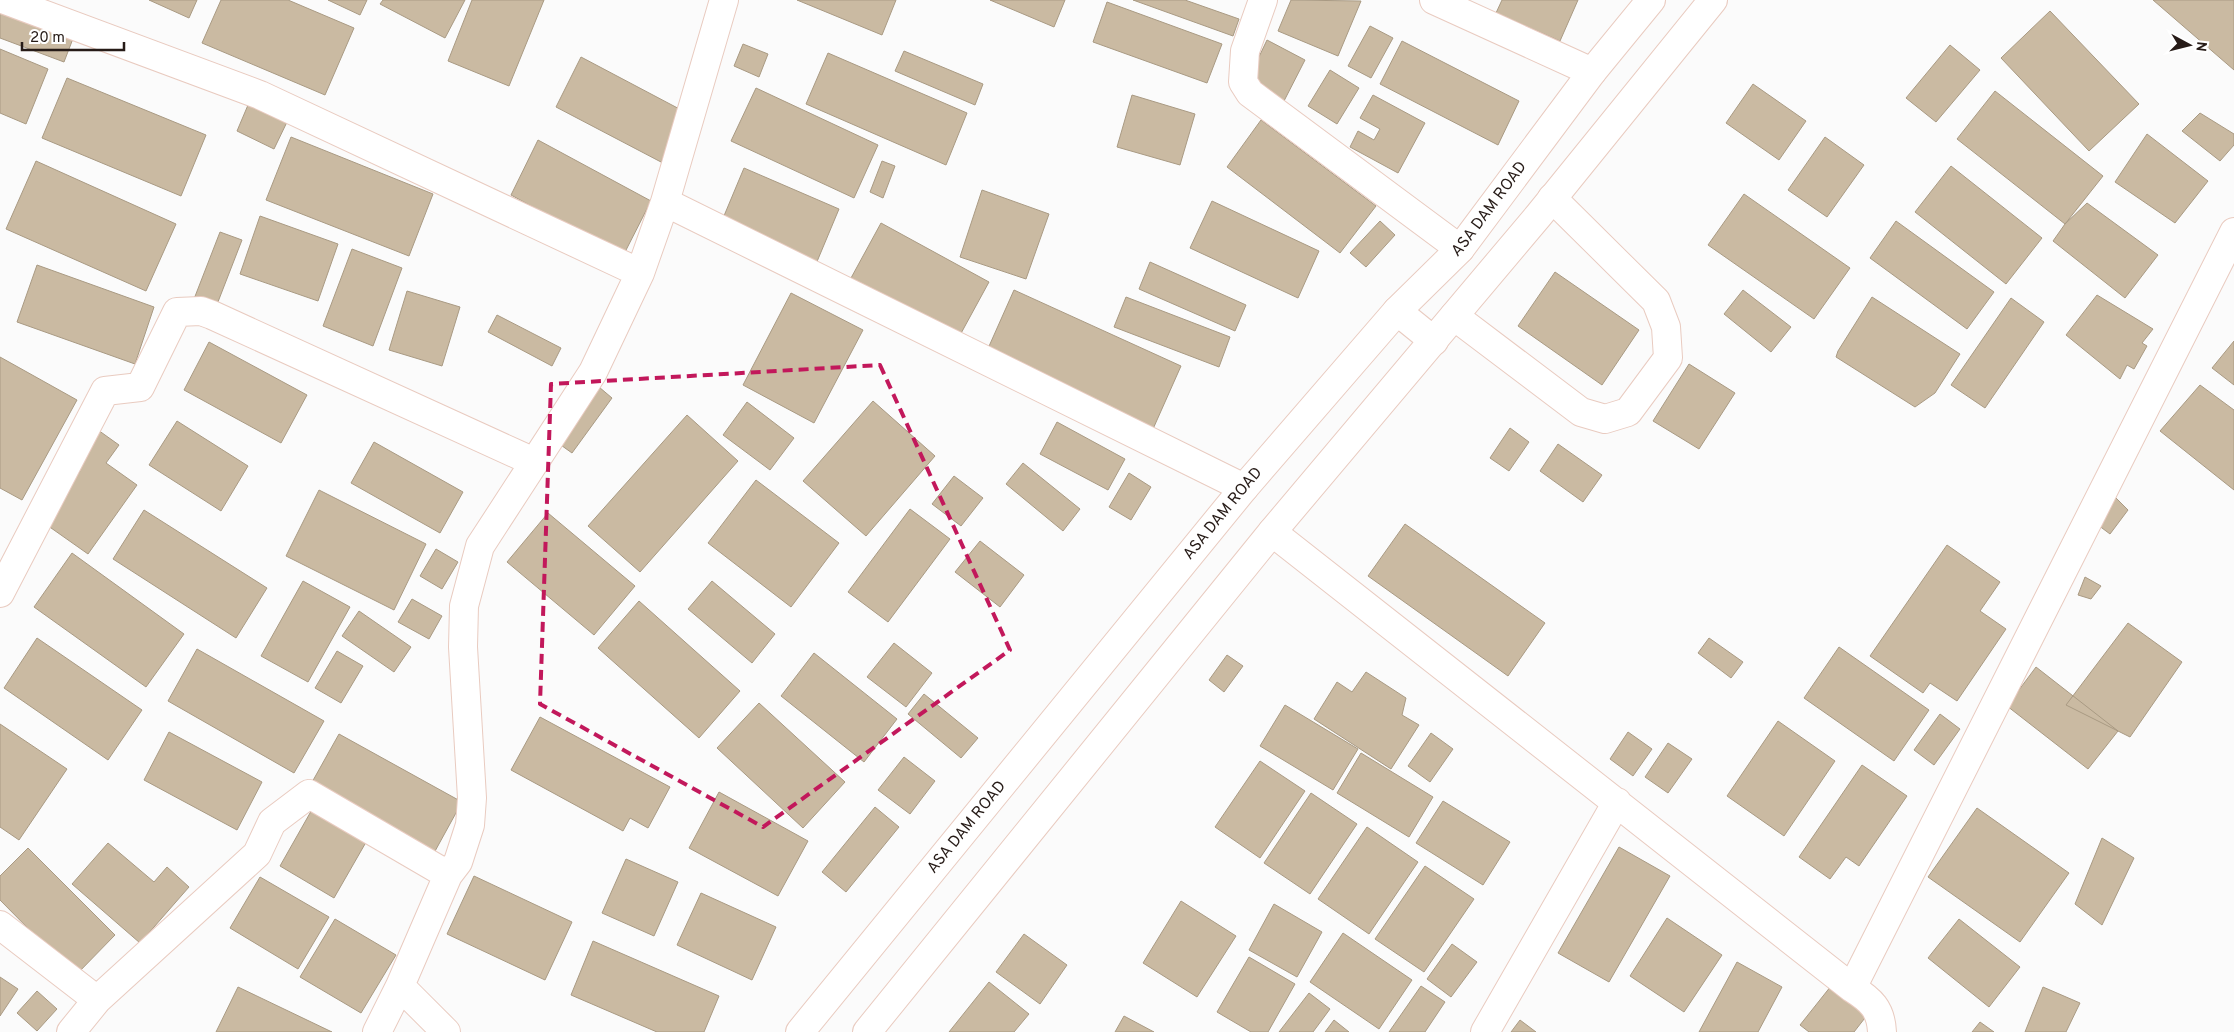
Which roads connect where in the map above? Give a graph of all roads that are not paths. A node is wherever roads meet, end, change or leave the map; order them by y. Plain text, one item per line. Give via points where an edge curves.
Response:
1 (5, 0) edge
2 (724, 0) edge
3 (1263, 0) edge
4 (1434, 0) edge
5 (1651, 0) edge
6 (1712, 0) edge
7 (1592, 72) junction
8 (1552, 198) junction
9 (665, 202) junction
10 (2234, 232) edge
11 (1460, 249) junction
12 (640, 273) junction
13 (1397, 311) junction
14 (1454, 316) junction
15 (1434, 341) junction
16 (534, 462) junction
17 (1244, 488) junction
18 (1272, 532) junction
19 (0, 593) edge
20 (1617, 802) junction
21 (448, 875) junction
22 (0, 925) edge
23 (400, 986) junction
24 (1852, 988) junction
25 (98, 1000) junction
26 (71, 1032) edge
27 (377, 1032) edge
28 (446, 1032) edge
29 (800, 1032) edge
30 (867, 1032) edge
31 (1485, 1032) edge
32 (1882, 1032) edge

1 - 12 street via 260,95
2 - 9 street
3 - 11 street via 1245,51 1243,82 1250,93
4 - 7 street
5 - 7 street, ASA DAM ROAD
6 - 8 street
7 - 11 street, ASA DAM ROAD
8 - 14 street
8 - 14 street via 1656,301 1666,327 1668,358 1628,412 1604,418 1581,412
9 - 12 street
9 - 17 street
10 - 24 street
11 - 13 street, ASA DAM ROAD
12 - 16 street via 593,372
13 - 15 street
13 - 17 street, ASA DAM ROAD
14 - 15 street
15 - 18 street
16 - 19 street via 212,314 177,312 140,387 105,391
16 - 21 street via 480,546 464,606 462,648 472,798 470,825 458,862
17 - 29 street, ASA DAM ROAD
18 - 20 street
18 - 30 street
20 - 24 street
20 - 31 street
21 - 23 street
21 - 25 street via 309,794 272,822 257,854
22 - 25 street
23 - 27 street
23 - 28 street
24 - 32 street via 1872,1000 1880,1016
25 - 26 street

